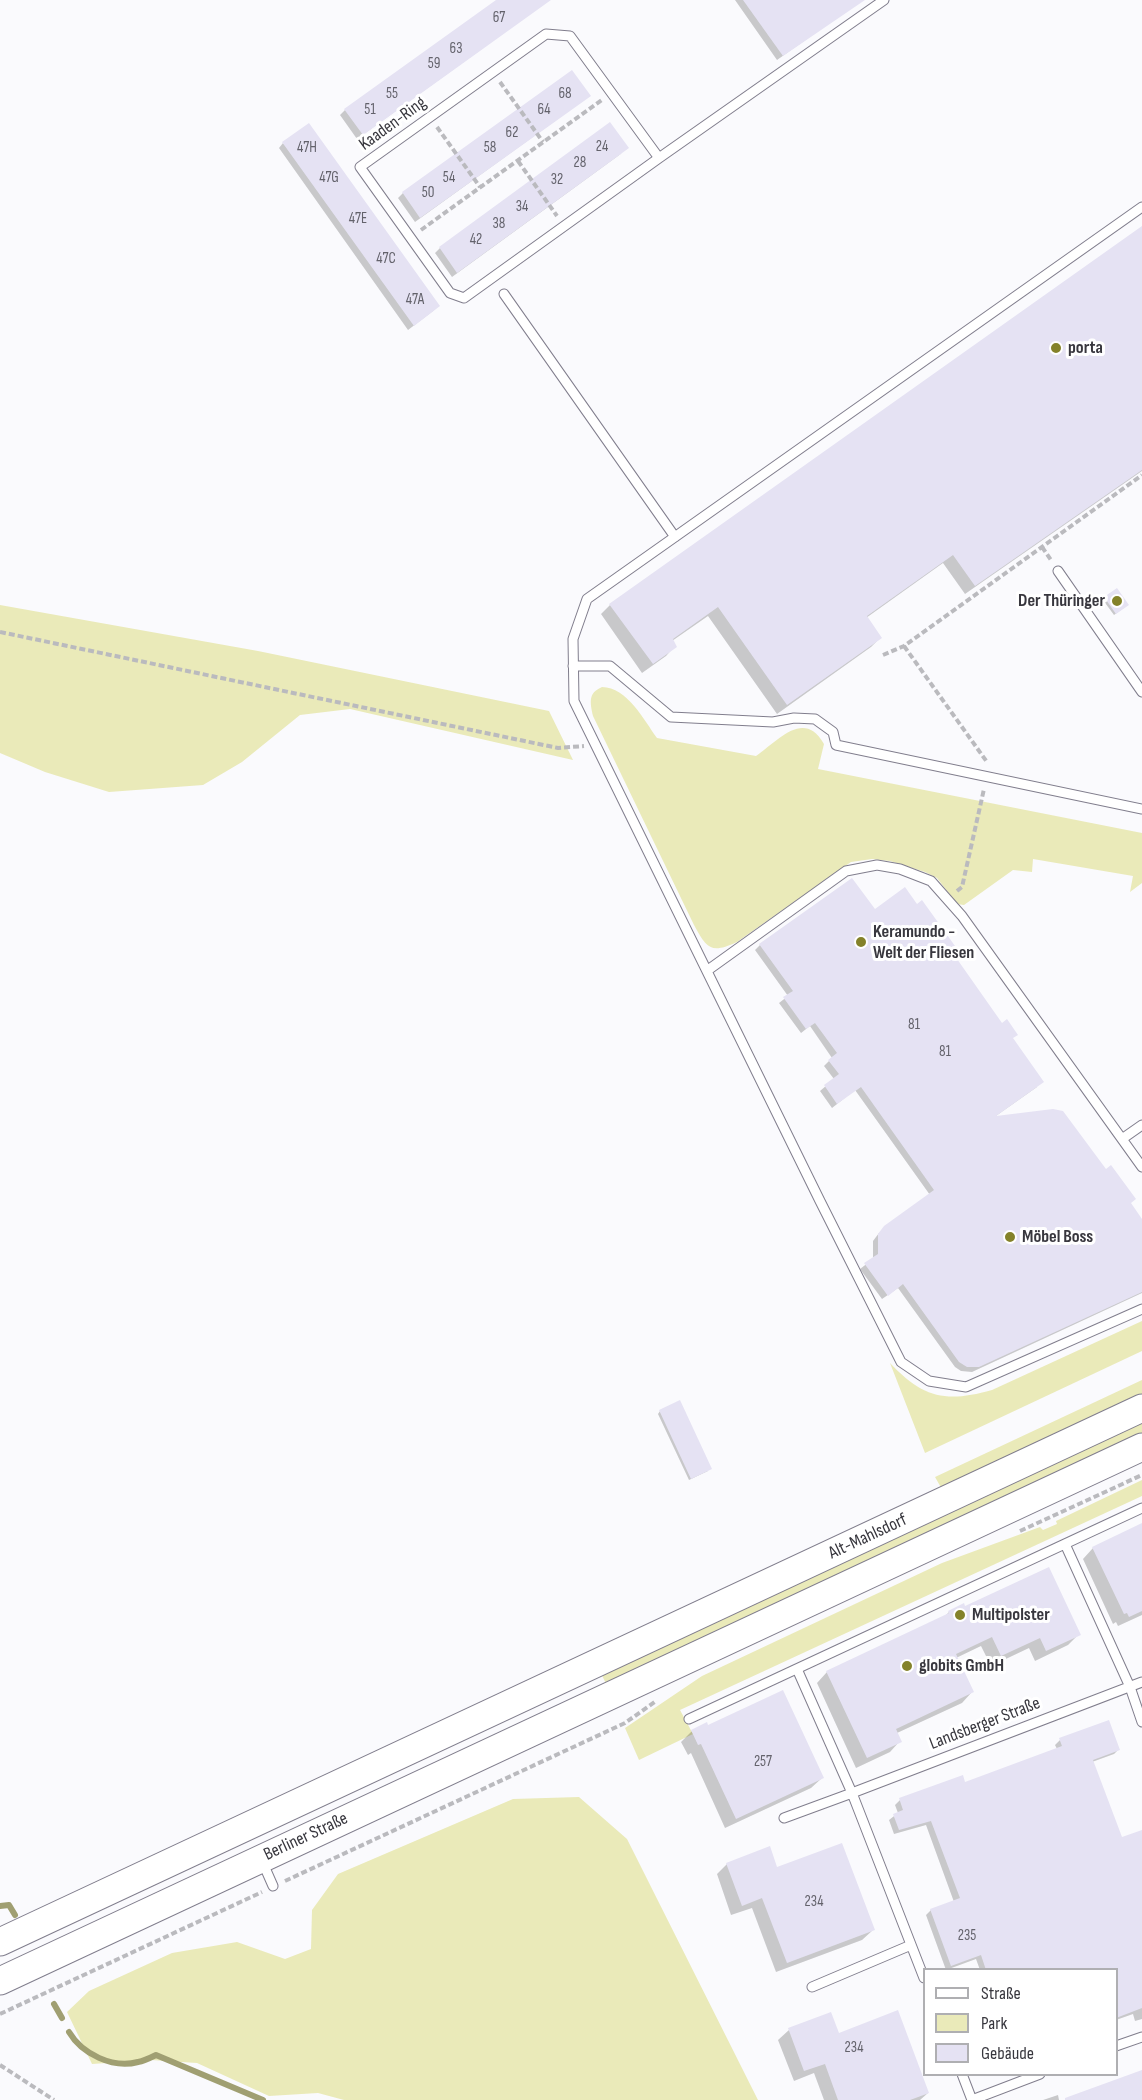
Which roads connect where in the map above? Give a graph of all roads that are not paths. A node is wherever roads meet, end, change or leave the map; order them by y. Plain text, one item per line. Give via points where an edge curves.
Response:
1 (884, 0) edge
2 (658, 158) junction
3 (1142, 207) edge
4 (504, 294) dead end
5 (675, 537) junction
6 (1058, 571) dead end
7 (573, 666) junction
8 (1142, 692) edge
9 (1142, 809) edge
10 (708, 970) junction
11 (1142, 1125) edge
12 (1122, 1139) junction
13 (1142, 1167) edge
14 (1142, 1309) edge
15 (1142, 1408) edge
16 (1142, 1447) edge
17 (1142, 1508) edge
18 (1065, 1544) junction
19 (594, 1665) joint
20 (798, 1669) junction
21 (1142, 1682) edge
22 (1130, 1687) junction
23 (613, 1694) joint
24 (689, 1719) dead end
25 (1142, 1722) edge
26 (852, 1793) junction
27 (784, 1818) dead end
28 (261, 1858) junction
29 (273, 1886) road end
30 (0, 1942) edge
31 (911, 1944) junction
32 (923, 1975) edge
33 (0, 1981) edge
34 (812, 1987) dead end
35 (1142, 2037) edge
36 (1118, 2045) edge
37 (963, 2076) edge
38 (1035, 2076) edge
39 (972, 2100) edge

1 - 2 lane, Kaaden-Ring
2 - 2 lane, Kaaden-Ring via 464,298 450,293 360,167 546,34 570,36
3 - 5 lane
4 - 5 lane
5 - 7 lane via 587,599 573,639
6 - 8 lane
7 - 9 lane via 610,666 671,717 773,722 815,719 833,732 836,745
7 - 10 lane via 574,701
10 - 12 lane via 846,871 877,865 931,881 962,916
10 - 14 lane via 901,1362 929,1381 966,1387
11 - 12 lane
12 - 13 lane
15 - 19 main road, Alt-Mahlsdorf
16 - 23 main road, Alt-Mahlsdorf
17 - 18 lane
18 - 20 lane
18 - 22 lane
19 - 30 main road, Berliner Straße
20 - 24 lane
20 - 26 lane
21 - 22 lane, Landsberger Straße
22 - 25 lane
22 - 26 lane, Landsberger Straße
23 - 28 main road, Berliner Straße
26 - 27 lane, Landsberger Straße
26 - 31 lane
28 - 29 lane
28 - 33 main road, Berliner Straße
31 - 32 lane
31 - 34 lane
35 - 36 lane
37 - 39 lane
38 - 39 lane

